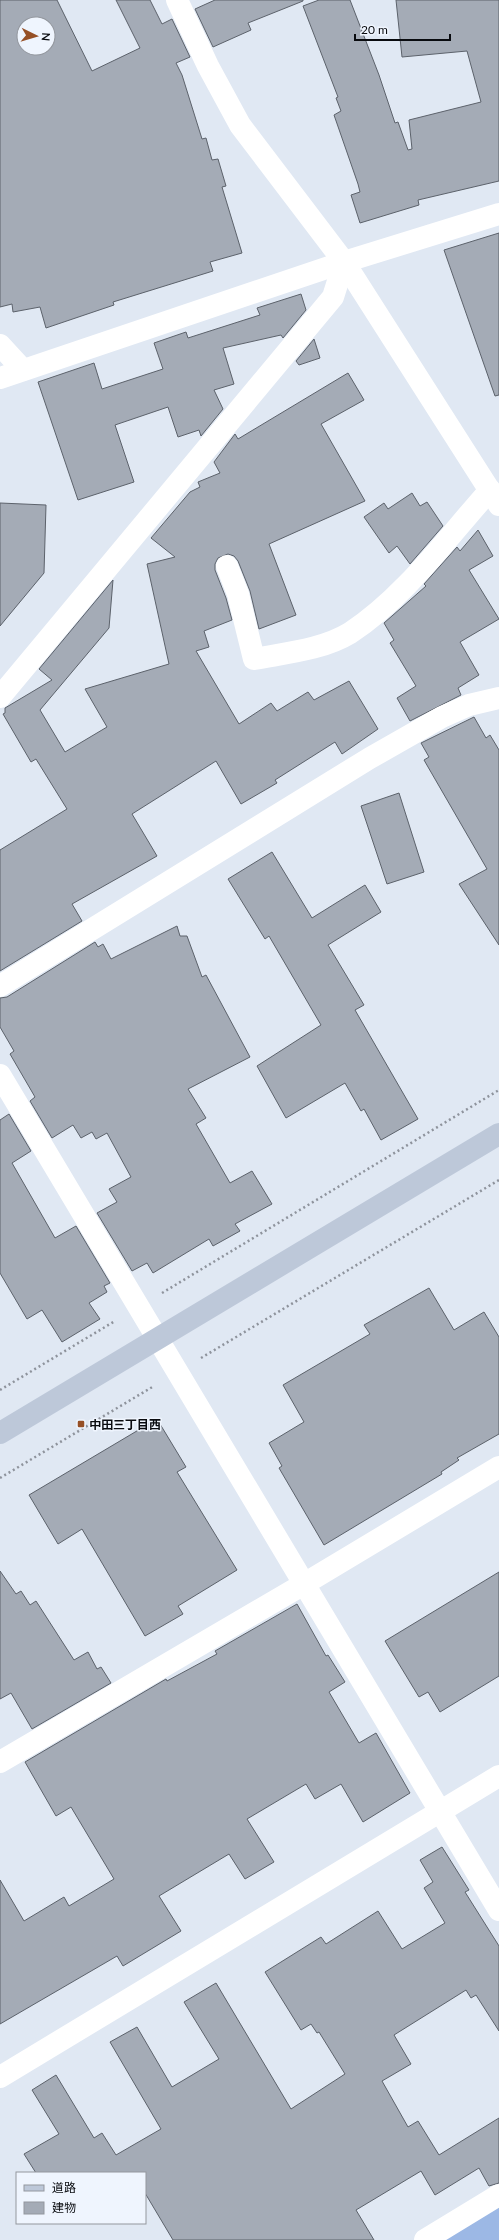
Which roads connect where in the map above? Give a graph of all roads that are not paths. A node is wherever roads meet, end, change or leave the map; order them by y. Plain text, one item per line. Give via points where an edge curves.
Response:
1 (177, 0) edge
2 (499, 214) edge
3 (344, 262) junction
4 (0, 345) edge
5 (23, 370) junction
6 (0, 378) edge
7 (494, 498) edge
8 (227, 566) dead end
9 (0, 696) edge
10 (499, 698) edge
11 (0, 986) edge
12 (0, 1075) edge
13 (6, 1100) edge
14 (499, 1134) edge
15 (158, 1340) junction
16 (0, 1433) edge
17 (499, 1467) edge
18 (304, 1584) junction
19 (0, 1762) edge
20 (499, 1776) edge
21 (441, 1811) junction
22 (499, 1910) edge
23 (0, 2077) edge
24 (499, 2195) edge
25 (425, 2240) edge

1 - 3 street via 208,66 240,125
2 - 3 street
3 - 5 street
3 - 7 street
3 - 9 street via 334,297
4 - 5 street
5 - 6 street
7 - 8 street via 397,595 349,633 314,648 254,659 238,594
10 - 11 street via 469,705 442,716
12 - 13 street
13 - 15 street
14 - 15 street
15 - 16 street
15 - 18 street
17 - 18 street
18 - 19 street
18 - 21 street
20 - 21 street
21 - 22 street
21 - 23 street
24 - 25 street

